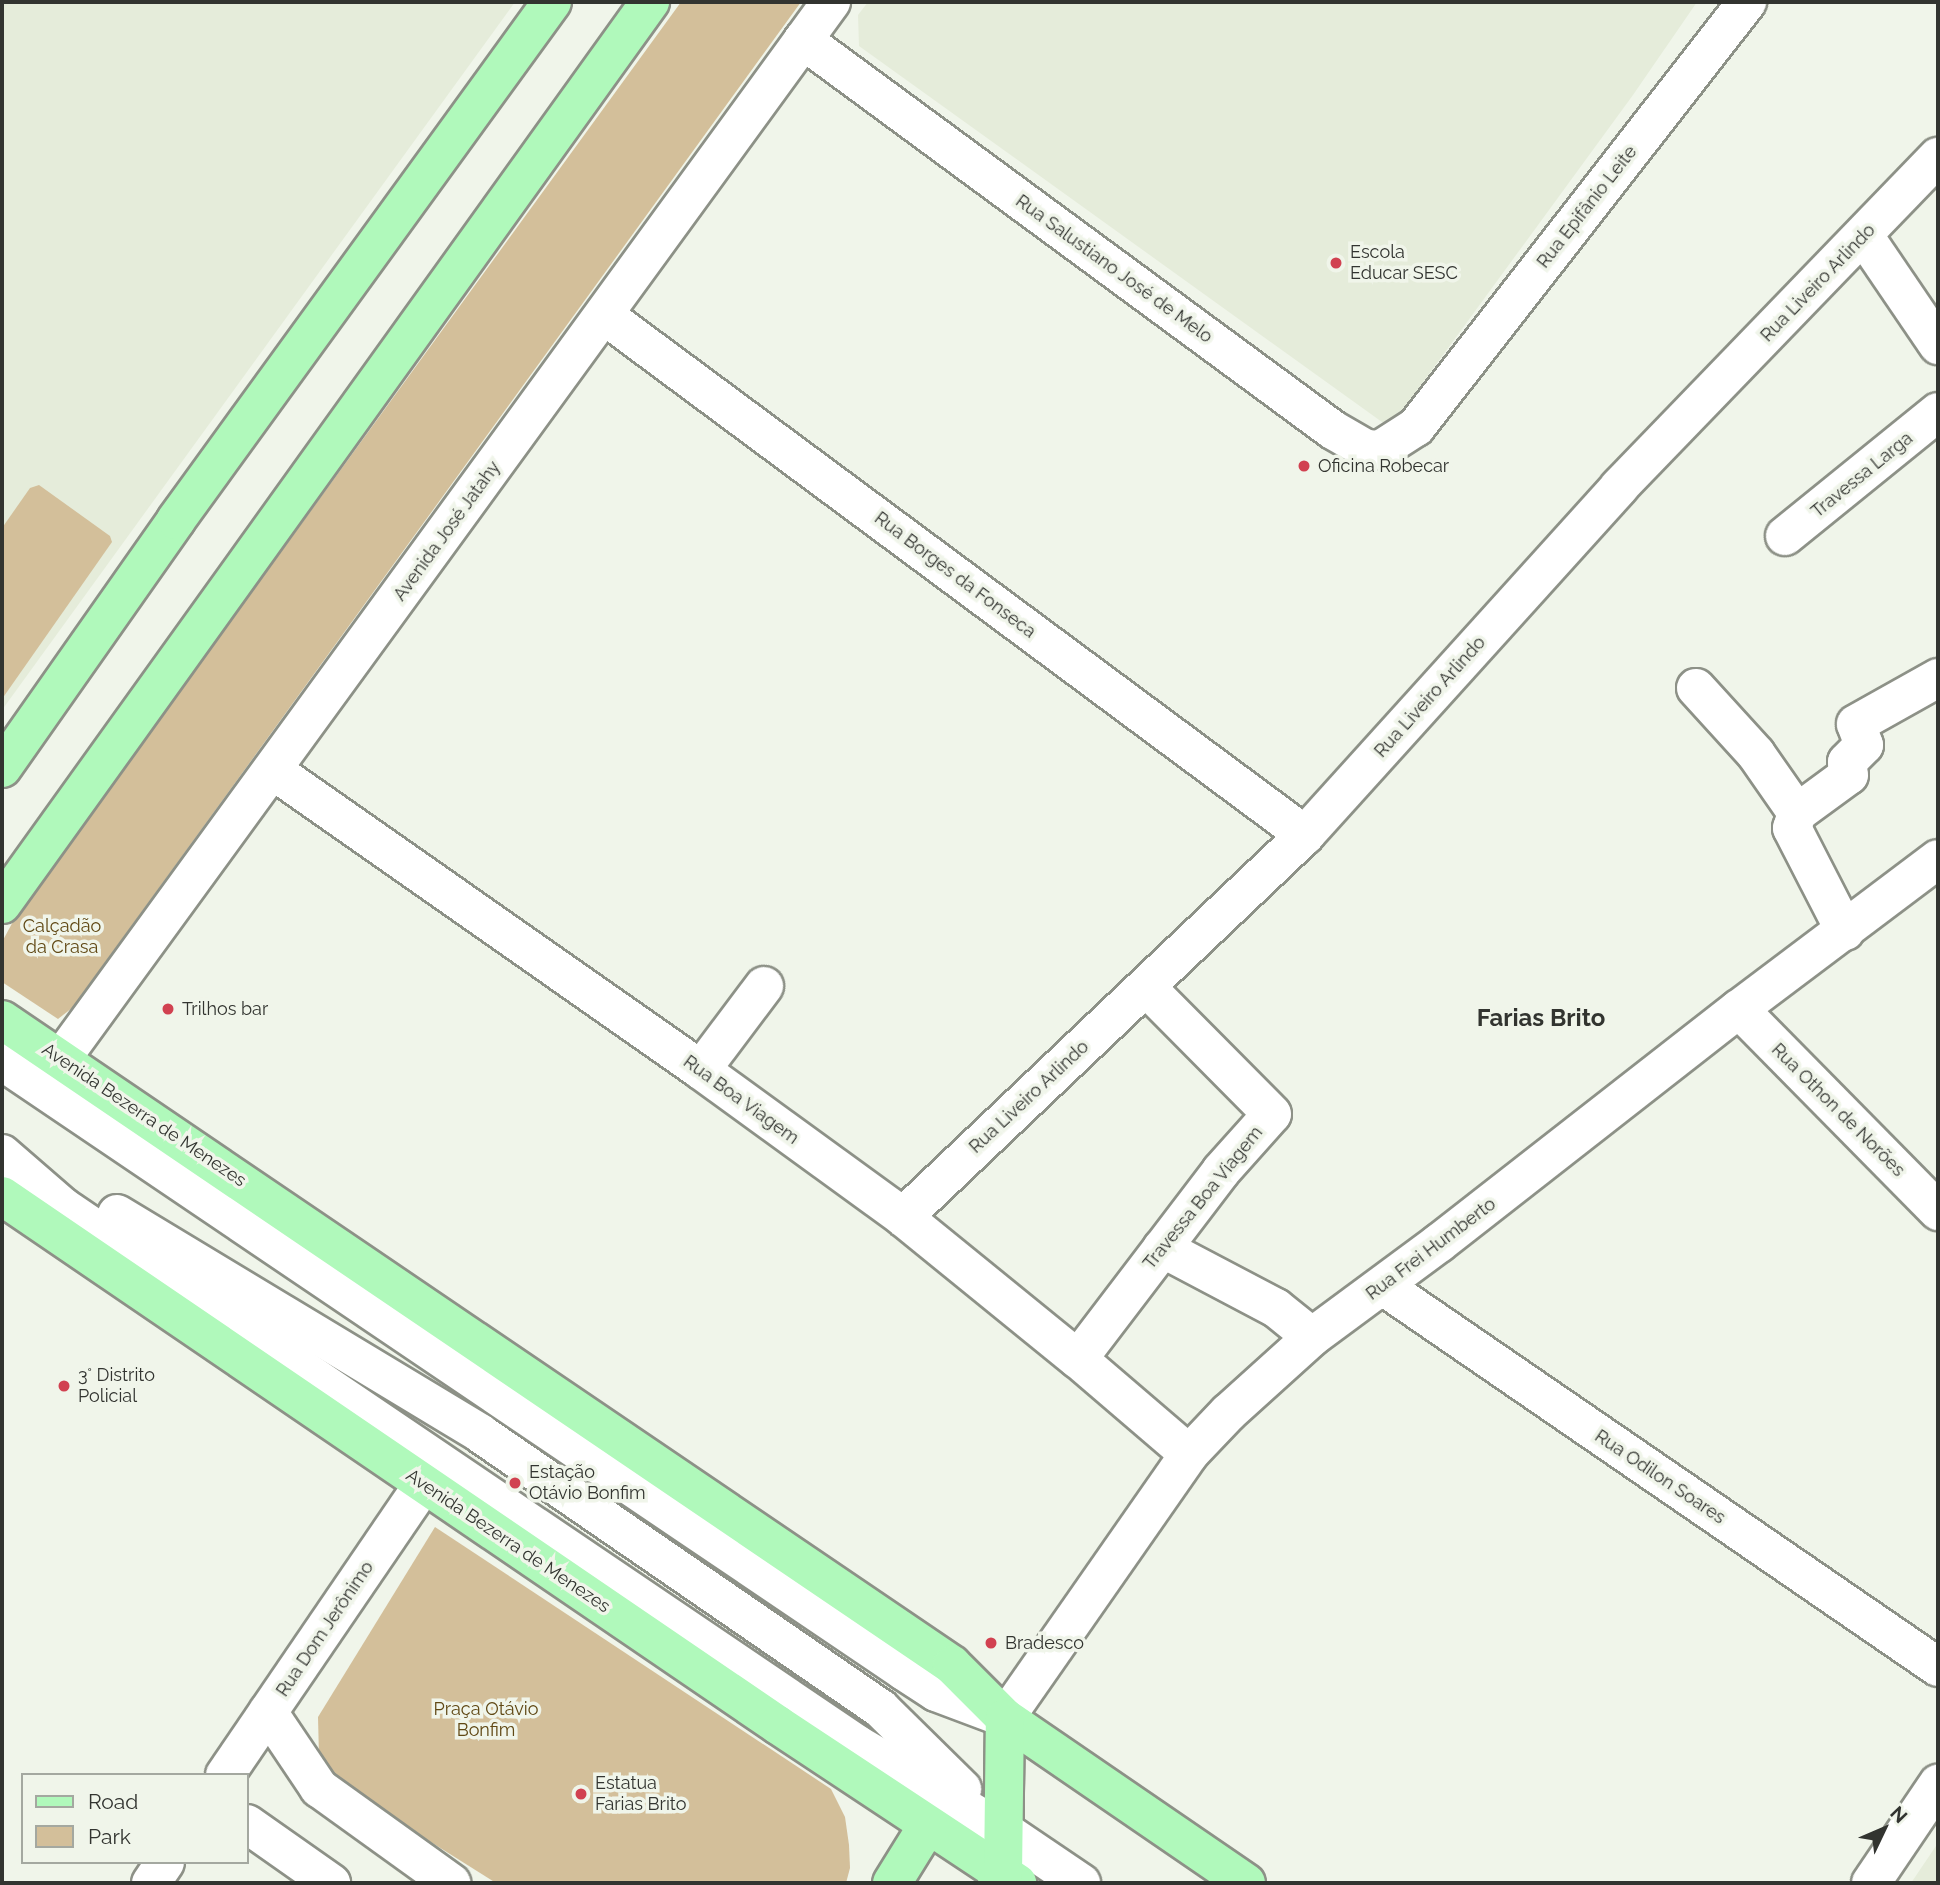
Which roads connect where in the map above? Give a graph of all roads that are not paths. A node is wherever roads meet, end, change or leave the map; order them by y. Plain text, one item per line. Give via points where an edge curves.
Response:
1 (552, 2) edge
2 (650, 2) edge
3 (831, 2) edge
4 (1747, 2) edge
5 (803, 40) junction
6 (1938, 157) edge
7 (1864, 236) junction
8 (604, 315) junction
9 (1938, 345) edge
10 (1427, 411) joint
11 (1938, 412) edge
12 (1785, 537) dead end
13 (1938, 678) edge
14 (1696, 688) dead end
15 (2, 768) edge
16 (274, 771) junction
17 (1797, 813) junction
18 (1305, 835) junction
19 (1938, 859) edge
20 (2, 904) edge
21 (1845, 930) junction
22 (764, 986) dead end
23 (1146, 986) junction
24 (1739, 1009) junction
25 (2, 1020) edge
26 (61, 1059) junction
27 (2, 1061) edge
28 (701, 1070) junction
29 (2, 1152) edge
30 (2, 1196) edge
31 (1938, 1211) edge
32 (903, 1217) junction
33 (1163, 1248) junction
34 (1382, 1286) junction
35 (1312, 1337) junction
36 (1078, 1359) junction
37 (1189, 1454) junction
38 (424, 1483) junction
39 (1938, 1667) edge
40 (268, 1712) junction
41 (1005, 1718) junction
42 (226, 1773) edge
43 (1938, 1784) edge
44 (248, 1825) edge
45 (928, 1825) junction
46 (1004, 1830) junction
47 (164, 1864) edge
48 (1006, 1880) edge
49 (151, 1883) edge
50 (331, 1883) edge
51 (451, 1883) edge
52 (892, 1883) edge
53 (1081, 1883) edge
54 (1247, 1883) edge
55 (1871, 1883) edge

1 - 15 main road
2 - 20 main road
3 - 5 street, Avenida José Jatahy
4 - 10 street, Rua Epifânio Leite
5 - 8 street, Avenida José Jatahy
5 - 10 street, Rua Salustiano José de Melo via 1333,430 1366,449 1380,450 1403,438
6 - 7 street, Rua Liveiro Arlindo
7 - 9 street
7 - 18 street, Rua Liveiro Arlindo via 1619,487
8 - 16 street, Avenida José Jatahy
8 - 18 street, Rua Borges da Fonseca
11 - 12 street, Travessa Larga
13 - 17 street via 1856,724 1864,745 1847,762 1849,775
14 - 17 street via 1756,754
16 - 26 street, Avenida José Jatahy
16 - 28 street, Rua Boa Viagem
17 - 21 street via 1792,828
18 - 23 street, Rua Liveiro Arlindo
19 - 21 street, Rua Frei Humberto
21 - 24 street, Rua Frei Humberto
22 - 28 street
23 - 32 street, Rua Liveiro Arlindo
23 - 33 street, Travessa Boa Viagem via 1272,1114 1221,1171
24 - 31 street, Rua Othon de Norões
24 - 34 street, Rua Frei Humberto
25 - 26 main road, Avenida Bezerra de Menezes
26 - 41 main road, Avenida Bezerra de Menezes via 922,1643 952,1665
27 - 41 street, Avenida Bezerra de Menezes via 936,1692
28 - 32 street, Rua Boa Viagem
29 - 46 street, Avenida Bezerra de Menezes via 63,1207 858,1745
30 - 38 main road, Avenida Bezerra de Menezes
32 - 36 street, Rua Boa Viagem
33 - 35 street via 1276,1308
33 - 36 street, Travessa Boa Viagem
34 - 35 street, Rua Frei Humberto
34 - 39 street, Rua Odilon Soares
35 - 37 street, Rua Frei Humberto
36 - 37 street, Rua Boa Viagem
37 - 41 street, Rua Frei Humberto
38 - 40 street, Rua Dom Jerônimo
38 - 45 main road, Avenida Bezerra de Menezes
40 - 42 street, Rua Dom Jerônimo
40 - 51 street via 319,1788
41 - 46 main road
41 - 54 main road, Avenida Bezerra de Menezes
43 - 55 street
44 - 50 street
45 - 48 main road, Avenida Bezerra de Menezes
45 - 52 main road
46 - 48 main road
46 - 53 street, Avenida Bezerra de Menezes
47 - 49 street

